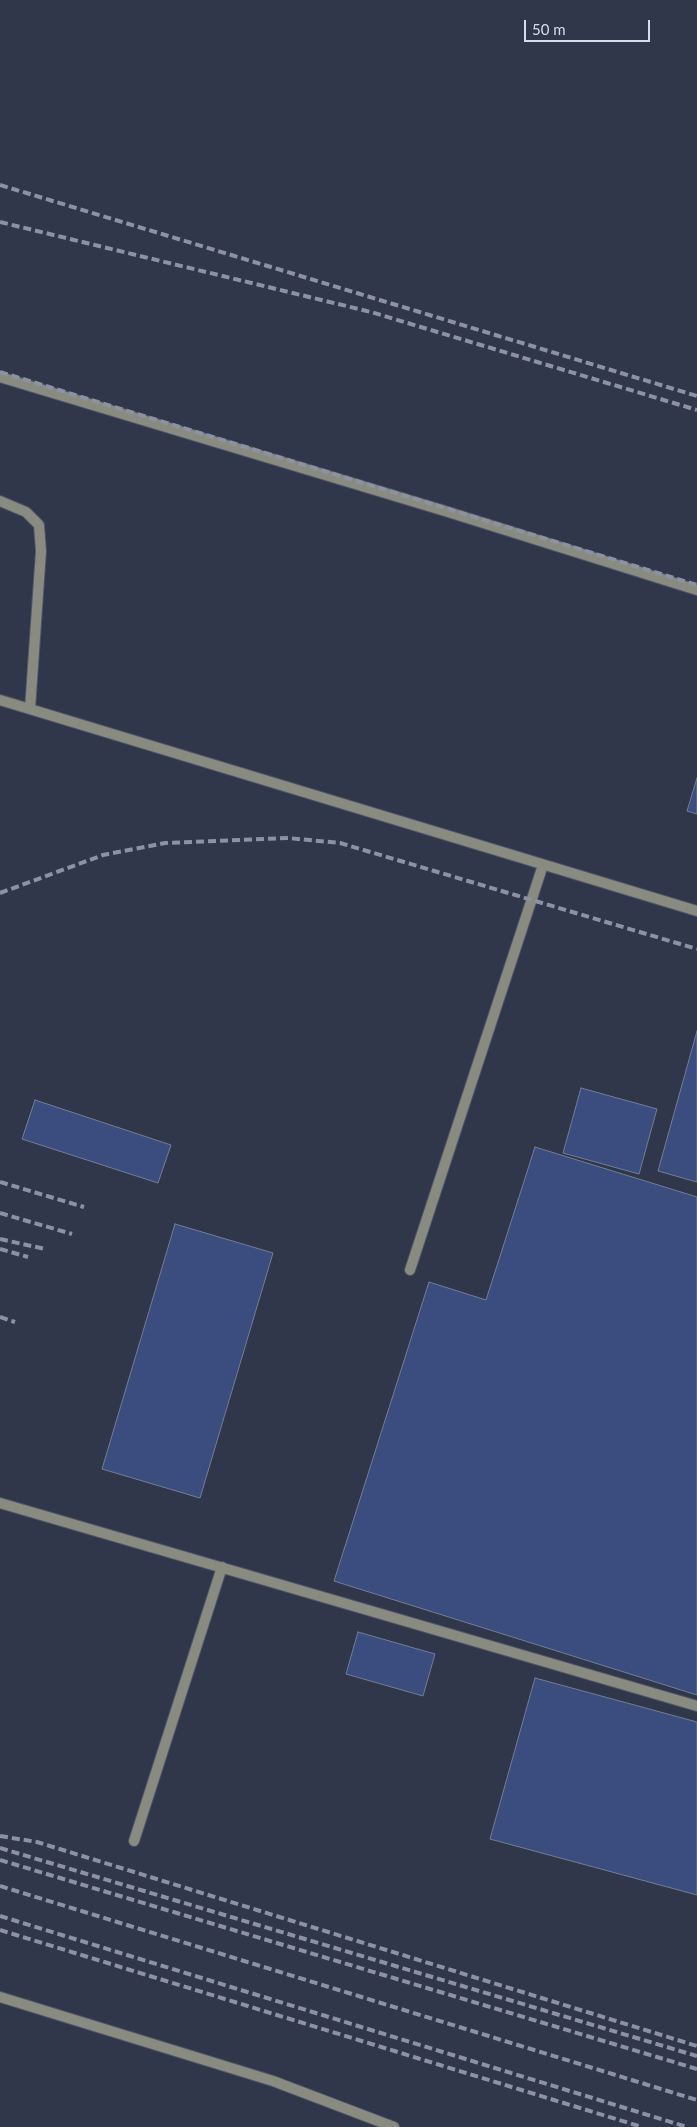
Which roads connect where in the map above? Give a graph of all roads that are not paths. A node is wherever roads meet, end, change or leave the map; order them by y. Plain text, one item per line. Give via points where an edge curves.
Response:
1 (0, 377) edge
2 (0, 501) edge
3 (697, 590) edge
4 (0, 700) edge
5 (30, 709) junction
6 (543, 865) junction
7 (697, 911) edge
8 (410, 1270) dead end
9 (0, 1503) edge
10 (222, 1567) junction
11 (697, 1706) edge
12 (134, 1841) dead end
13 (0, 1997) edge
14 (394, 2127) edge

1 - 3 lane
2 - 5 lane via 26,512 39,526 41,551
4 - 5 lane
5 - 6 lane
6 - 7 lane
6 - 8 lane
9 - 10 lane
10 - 11 lane
10 - 12 lane
13 - 14 lane via 273,2081

